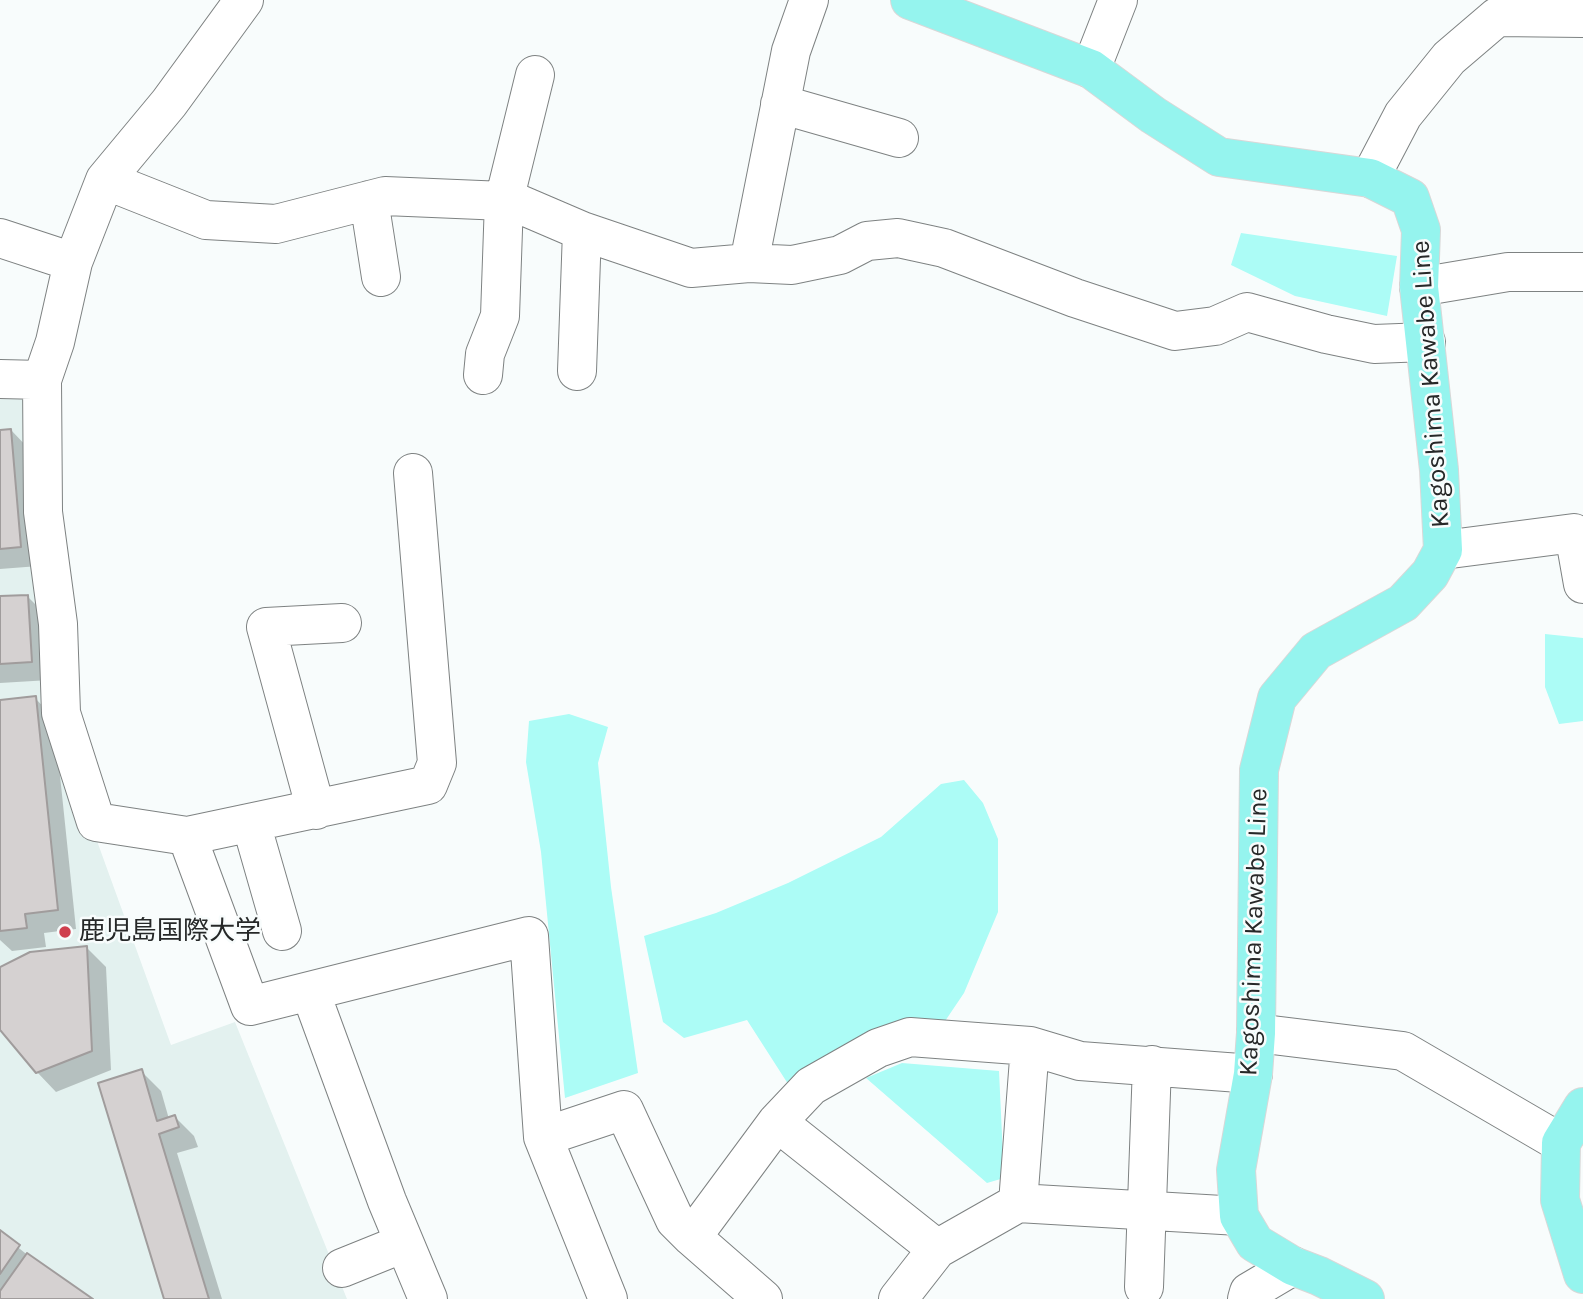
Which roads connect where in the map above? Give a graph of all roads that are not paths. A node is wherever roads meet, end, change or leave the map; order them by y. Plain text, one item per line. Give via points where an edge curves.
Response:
1 (244, 0) edge
2 (809, 0) edge
3 (911, 0) edge
4 (1118, 0) edge
5 (1583, 18) edge
6 (1091, 69) junction
7 (536, 75) dead end
8 (780, 104) junction
9 (899, 138) dead end
10 (1370, 178) junction
11 (104, 180) junction
12 (369, 200) junction
13 (504, 201) junction
14 (582, 231) junction
15 (0, 239) edge
16 (73, 262) junction
17 (749, 263) junction
18 (1583, 272) edge
19 (381, 277) dead end
20 (1419, 287) junction
21 (1426, 341) junction
22 (577, 371) dead end
23 (483, 375) dead end
24 (0, 379) edge
25 (43, 380) junction
26 (413, 473) dead end
27 (1443, 550) junction
28 (1583, 584) edge
29 (342, 623) dead end
30 (316, 810) junction
31 (251, 823) junction
32 (187, 836) junction
33 (282, 931) dead end
34 (310, 990) junction
35 (1256, 1033) junction
36 (1030, 1046) junction
37 (1152, 1065) junction
38 (1252, 1074) junction
39 (1583, 1107) edge
40 (777, 1122) junction
41 (543, 1137) junction
42 (1561, 1143) junction
43 (1018, 1203) junction
44 (1147, 1210) junction
45 (1239, 1216) junction
46 (692, 1237) junction
47 (404, 1242) junction
48 (937, 1249) junction
49 (1293, 1266) junction
50 (342, 1268) dead end
51 (1583, 1274) edge
52 (1144, 1287) dead end
53 (428, 1299) edge
54 (608, 1299) edge
55 (762, 1299) edge
56 (898, 1299) edge
57 (1247, 1299) edge
58 (1365, 1299) edge

1 - 11 street via 169,103
2 - 8 street via 791,51
3 - 6 main road, Kagoshima Kawabe Line
4 - 6 street
5 - 10 street via 1497,17 1449,58 1403,115
6 - 10 main road, Kagoshima Kawabe Line via 1219,157
7 - 13 street
8 - 9 street
8 - 17 street
10 - 20 main road, Kagoshima Kawabe Line via 1410,198 1421,230
11 - 12 street via 206,220 276,225
11 - 16 street
12 - 13 street via 385,196
12 - 19 street
13 - 14 street
13 - 23 street via 500,316 485,354
14 - 17 street via 691,268
14 - 22 street
15 - 16 street
16 - 25 street
17 - 21 street via 792,265 840,255 867,241 898,238 944,248 1175,331 1215,326 1247,312 1374,344
18 - 20 street via 1508,272
20 - 21 main road, Kagoshima Kawabe Line
21 - 27 main road, Kagoshima Kawabe Line
24 - 25 street
25 - 32 street via 43,512 58,624 61,713 96,822
26 - 30 street via 437,763 428,785
27 - 28 street via 1574,533
27 - 35 main road, Kagoshima Kawabe Line via 1430,574 1403,603 1316,651 1277,698 1259,770
29 - 30 street via 266,627
30 - 31 street
31 - 32 street
31 - 33 street
32 - 34 street via 250,1006
34 - 41 street via 529,936
34 - 47 street
35 - 38 main road, Kagoshima Kawabe Line
35 - 42 street via 1403,1051
36 - 37 street via 1080,1061
36 - 40 street via 910,1037 878,1048 811,1086
36 - 43 street
37 - 38 street
37 - 44 street
38 - 45 main road, Kagoshima Kawabe Line via 1236,1170
39 - 42 main road
40 - 46 street
40 - 48 street
41 - 46 street via 624,1110 675,1220
41 - 54 street
42 - 51 main road via 1560,1200
43 - 44 street
43 - 48 street
44 - 45 street
44 - 52 street
45 - 49 main road, Kagoshima Kawabe Line via 1255,1243
46 - 55 street
47 - 50 street
47 - 53 street
48 - 56 street
49 - 57 street via 1249,1292
49 - 58 main road, Kagoshima Kawabe Line

